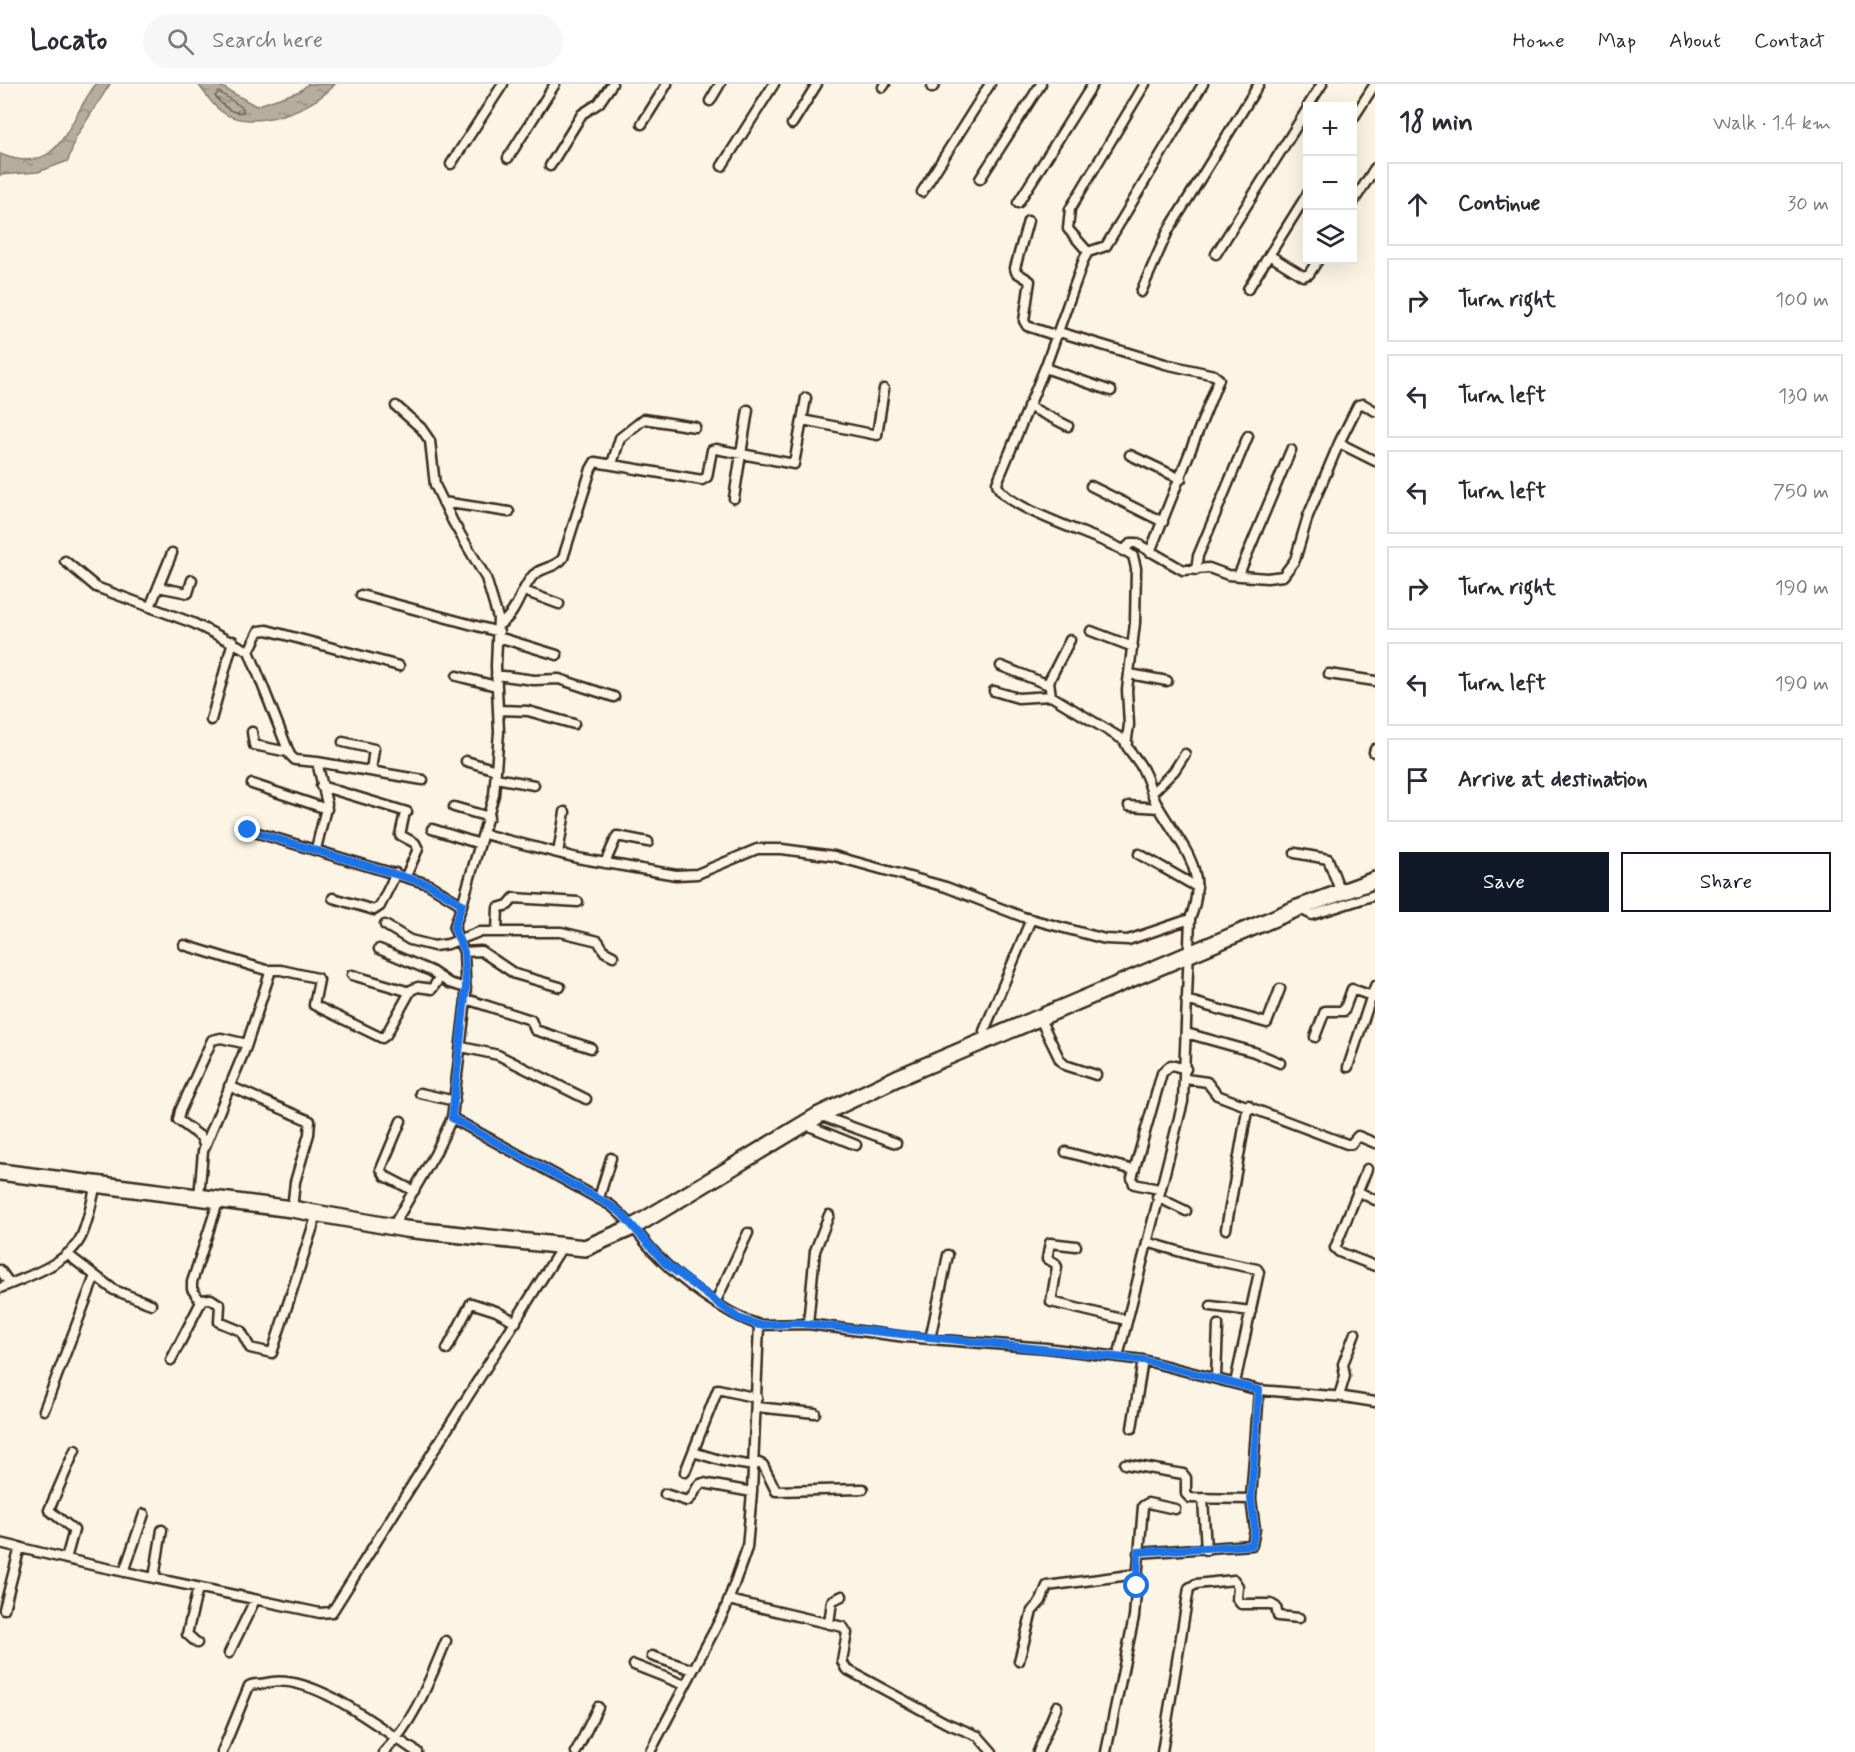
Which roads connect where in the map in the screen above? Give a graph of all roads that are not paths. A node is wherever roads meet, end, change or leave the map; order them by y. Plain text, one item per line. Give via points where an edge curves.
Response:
1 (503, 84) edge
2 (555, 84) edge
3 (612, 84) edge
4 (667, 84) edge
5 (720, 84) edge
6 (774, 84) edge
7 (817, 84) edge
8 (990, 84) edge
9 (1041, 84) edge
10 (1093, 84) edge
11 (1145, 84) edge
12 (1203, 84) edge
13 (1259, 84) edge
14 (1322, 84) edge
15 (1375, 84) edge
16 (710, 101) dead end
17 (1311, 102) edge
18 (1357, 113) edge
19 (1303, 115) edge
20 (642, 124) dead end
21 (792, 124) dead end
22 (508, 158) dead end
23 (451, 164) dead end
24 (550, 166) dead end
25 (722, 166) dead end
26 (1375, 168) edge
27 (980, 179) dead end
28 (922, 192) dead end
29 (1357, 197) edge
30 (1303, 201) edge
31 (1018, 203) dead end
32 (1028, 221) dead end
33 (1088, 252) junction
34 (1216, 254) dead end
35 (1269, 255) junction
36 (1315, 264) edge
37 (1248, 289) dead end
38 (1141, 292) dead end
39 (1058, 334) junction
40 (1045, 368) junction
41 (884, 389) dead end
42 (1111, 391) dead end
43 (806, 398) dead end
44 (396, 406) dead end
45 (1028, 406) junction
46 (748, 410) dead end
47 (1375, 411) edge
48 (803, 420) junction
49 (1068, 426) dead end
50 (695, 427) dead end
51 (1248, 436) dead end
52 (1339, 443) junction
53 (1291, 450) dead end
54 (741, 453) junction
55 (1130, 455) dead end
56 (1375, 461) edge
57 (612, 464) junction
58 (1181, 479) junction
59 (1091, 486) dead end
60 (734, 498) dead end
61 (443, 502) junction
62 (508, 512) dead end
63 (1163, 522) junction
64 (1123, 551) junction
65 (1150, 552) junction
66 (172, 553) dead end
67 (65, 561) dead end
68 (1196, 570) junction
69 (1239, 574) junction
70 (192, 580) dead end
71 (158, 587) junction
72 (524, 591) junction
73 (361, 595) dead end
74 (559, 604) dead end
75 (150, 607) junction
76 (1091, 631) dead end
77 (499, 632) junction
78 (1070, 640) dead end
79 (233, 641) junction
80 (1133, 646) junction
81 (249, 651) junction
82 (557, 655) dead end
83 (399, 666) dead end
84 (1001, 666) dead end
85 (1329, 674) dead end
86 (496, 675) junction
87 (1130, 675) junction
88 (457, 676) dead end
89 (1167, 681) dead end
90 (1375, 681) edge
91 (1048, 685) junction
92 (496, 686) junction
93 (994, 692) dead end
94 (1051, 696) junction
95 (614, 697) dead end
96 (498, 710) junction
97 (211, 720) dead end
98 (574, 724) dead end
99 (252, 732) dead end
100 (343, 742) dead end
101 (1127, 742) junction
102 (288, 752) junction
103 (1185, 754) dead end
104 (466, 761) dead end
105 (317, 762) junction
106 (371, 771) junction
107 (496, 774) junction
108 (423, 780) dead end
109 (252, 784) dead end
110 (534, 785) dead end
111 (321, 786) junction
112 (1152, 793) junction
113 (1129, 806) dead end
114 (454, 807) dead end
115 (1159, 808) junction
116 (327, 809) junction
117 (565, 812) dead end
118 (489, 817) junction
119 (432, 829) dead end
120 (248, 830) dead end
121 (484, 834) junction
122 (648, 842) dead end
123 (480, 843) junction
124 (316, 849) junction
125 (558, 853) junction
126 (1295, 853) dead end
127 (1139, 854) dead end
128 (605, 863) junction
129 (396, 873) junction
130 (406, 876) junction
131 (1375, 880) edge
132 (1197, 887) junction
133 (1341, 893) junction
134 (1375, 895) edge
135 (333, 898) dead end
136 (578, 902) dead end
137 (462, 904) junction
138 (1298, 908) junction
139 (1032, 919) junction
140 (1190, 919) junction
141 (385, 926) dead end
142 (497, 932) junction
143 (458, 939) junction
144 (183, 945) dead end
145 (380, 949) dead end
146 (464, 952) junction
147 (1190, 953) junction
148 (613, 956) dead end
149 (271, 970) junction
150 (352, 975) dead end
151 (440, 977) junction
152 (466, 987) junction
153 (560, 987) dead end
154 (1280, 989) dead end
155 (410, 992) junction
156 (1374, 993) edge
157 (466, 999) junction
158 (1186, 1000) junction
159 (1040, 1017) junction
160 (1186, 1033) junction
161 (1316, 1036) dead end
162 (985, 1037) junction
163 (247, 1044) junction
164 (462, 1047) junction
165 (591, 1048) dead end
166 (1280, 1063) dead end
167 (1348, 1067) dead end
168 (1186, 1069) junction
169 (1096, 1075) dead end
170 (1186, 1079) junction
171 (229, 1086) junction
172 (420, 1093) dead end
173 (586, 1099) dead end
174 (454, 1101) junction
175 (1248, 1105) junction
176 (819, 1115) junction
177 (452, 1118) junction
178 (401, 1121) dead end
179 (804, 1124) junction
180 (896, 1143) dead end
181 (1375, 1143) edge
182 (856, 1145) dead end
183 (205, 1147) junction
184 (1066, 1152) dead end
185 (611, 1158) dead end
186 (1366, 1169) dead end
187 (1134, 1170) junction
188 (0, 1172) edge
189 (96, 1184) junction
190 (414, 1191) junction
191 (1357, 1191) junction
192 (1158, 1193) junction
193 (199, 1197) junction
194 (599, 1198) junction
195 (219, 1199) junction
196 (1375, 1200) edge
197 (292, 1209) junction
198 (1186, 1211) dead end
199 (317, 1214) junction
200 (829, 1215) dead end
201 (393, 1227) junction
202 (633, 1227) junction
203 (1226, 1229) dead end
204 (748, 1233) dead end
205 (1147, 1242) junction
206 (1076, 1246) dead end
207 (562, 1247) junction
208 (67, 1254) junction
209 (948, 1255) dead end
210 (1375, 1266) edge
211 (0, 1270) edge
212 (95, 1276) junction
213 (10, 1284) junction
214 (0, 1288) edge
215 (201, 1300) junction
216 (716, 1303) junction
217 (151, 1304) dead end
218 (1211, 1306) dead end
219 (1251, 1311) junction
220 (1126, 1320) junction
221 (516, 1322) junction
222 (808, 1324) junction
223 (759, 1325) junction
224 (1218, 1325) dead end
225 (1354, 1333) dead end
226 (930, 1339) junction
227 (447, 1349) dead end
228 (1118, 1357) junction
229 (171, 1360) dead end
230 (1143, 1360) junction
231 (1216, 1378) junction
232 (1235, 1383) junction
233 (1259, 1390) junction
234 (1339, 1396) junction
235 (1375, 1402) edge
236 (757, 1403) junction
237 (44, 1410) dead end
238 (815, 1413) dead end
239 (1132, 1428) dead end
240 (75, 1450) dead end
241 (693, 1452) junction
242 (754, 1463) junction
243 (1125, 1464) dead end
244 (685, 1472) dead end
245 (863, 1489) dead end
246 (752, 1492) junction
247 (665, 1494) dead end
248 (1203, 1498) junction
249 (1251, 1499) junction
250 (1175, 1509) dead end
251 (144, 1514) dead end
252 (162, 1530) dead end
253 (0, 1543) edge
254 (20, 1547) junction
255 (1206, 1550) junction
256 (1138, 1552) junction
257 (66, 1559) junction
258 (124, 1572) junction
259 (1137, 1574) junction
260 (154, 1578) junction
261 (198, 1588) junction
262 (842, 1596) dead end
263 (255, 1600) junction
264 (729, 1600) junction
265 (4, 1609) dead end
266 (1299, 1618) dead end
267 (829, 1624) junction
268 (446, 1641) dead end
269 (196, 1643) dead end
270 (229, 1653) dead end
271 (652, 1656) dead end
272 (1019, 1660) dead end
273 (634, 1665) dead end
274 (693, 1670) junction
275 (685, 1684) junction
276 (1057, 1706) dead end
277 (598, 1707) dead end
278 (397, 1739) junction
279 (222, 1752) edge
280 (384, 1752) edge
281 (417, 1752) edge
282 (576, 1752) edge
283 (650, 1752) edge
284 (992, 1752) edge
285 (1038, 1752) edge
286 (1106, 1752) edge
287 (1161, 1752) edge

1 - 23 street
2 - 22 street
3 - 24 street via 598,103 582,114
4 - 20 street
5 - 16 street
6 - 25 street
7 - 21 street
8 - 28 street
9 - 27 street
10 - 31 street
11 - 33 street via 1070,209 1068,229
12 - 33 street via 1106,246
13 - 38 street via 1168,231
14 - 17 street
15 - 18 street
19 - 34 street
26 - 29 street
30 - 35 street
32 - 39 street via 1016,268 1030,281 1024,321 1027,326
33 - 39 street
35 - 36 street via 1303,276
35 - 37 street
39 - 40 street
39 - 58 street via 1218,376 1220,382
40 - 42 street
40 - 45 street
41 - 48 street via 877,435
43 - 48 street
44 - 61 street via 430,441 432,476
45 - 49 street
45 - 64 street via 999,477 999,491 1064,526
46 - 54 street
47 - 52 street via 1358,405
48 - 54 street via 794,464
50 - 57 street via 644,420 620,438
51 - 68 street via 1198,556
52 - 56 street
52 - 69 street via 1288,573 1277,578
53 - 69 street
54 - 57 street via 714,449 707,477 702,480
54 - 60 street
55 - 58 street
57 - 72 street via 592,465 563,558 534,575
58 - 63 street
59 - 63 street
61 - 62 street
61 - 77 street via 486,578 496,606
63 - 65 street
64 - 65 street via 1134,543
64 - 80 street via 1136,561
65 - 68 street via 1183,570
66 - 71 street
67 - 75 street via 96,587
68 - 69 street via 1209,568
70 - 71 street via 188,593
71 - 75 street
72 - 74 street
72 - 77 street
73 - 77 street
75 - 79 street
76 - 80 street
77 - 82 street
77 - 86 street
78 - 91 street
79 - 81 street
79 - 97 street
80 - 87 street
81 - 83 street via 260,631 267,630
81 - 102 street
84 - 91 street
85 - 90 street
86 - 92 street
86 - 95 street via 559,679
87 - 89 street
87 - 101 street via 1126,690
88 - 92 street
91 - 94 street
92 - 96 street
93 - 94 street via 1018,698
94 - 101 street
96 - 98 street via 528,711
96 - 107 street
99 - 102 street via 254,745
100 - 106 street via 374,749
101 - 112 street
102 - 105 street via 295,760
103 - 112 street
104 - 107 street
105 - 106 street
105 - 111 street
106 - 108 street
107 - 110 street
107 - 118 street
109 - 116 street
111 - 116 street
111 - 130 street via 405,814 400,835 418,849
112 - 115 street
113 - 115 street
114 - 118 street
115 - 132 street via 1190,855
116 - 124 street
117 - 125 street
118 - 121 street
119 - 123 street
120 - 124 street
121 - 123 street
121 - 125 street
122 - 128 street via 616,836
123 - 137 street
124 - 129 street
125 - 128 street
126 - 133 street via 1329,859
127 - 132 street
128 - 139 street via 687,876 757,849 834,856 946,887
129 - 130 street
129 - 135 street via 375,910
130 - 137 street
131 - 133 highway
132 - 140 street
133 - 138 highway
134 - 138 street via 1316,914
136 - 142 street via 514,898 498,908
137 - 143 street via 454,923
138 - 147 highway
139 - 140 street via 1117,940
139 - 162 street
140 - 147 street
141 - 143 street via 426,945 442,946
142 - 143 street via 473,932
142 - 148 street via 571,933 598,941
143 - 146 street
144 - 149 street
145 - 151 street
146 - 152 street
146 - 153 street via 481,951 515,974
147 - 158 street
147 - 159 highway
149 - 155 street via 317,978 314,1005 382,1038
149 - 163 street
150 - 155 street
151 - 152 street
151 - 155 street via 432,988 414,987
152 - 157 street
154 - 158 street via 1267,1023
156 - 161 street via 1352,989 1344,1011 1325,1011
156 - 167 street
157 - 164 street
157 - 165 street via 531,1020 535,1030
158 - 160 street
159 - 162 highway
159 - 169 street via 1060,1060
160 - 166 street
160 - 168 street
162 - 176 highway
163 - 171 street
163 - 183 street via 221,1038 212,1040 180,1111 178,1120 201,1137
164 - 173 street via 498,1054
164 - 174 street
168 - 170 street
168 - 187 street via 1171,1065 1164,1069
170 - 175 street via 1207,1082 1217,1095
170 - 192 street via 1176,1134
171 - 183 street
171 - 197 street via 310,1121
172 - 174 street
174 - 177 street
175 - 181 street via 1347,1144 1358,1137
175 - 203 street
176 - 179 highway
176 - 180 street
177 - 190 street
177 - 194 street
178 - 190 street via 381,1169 385,1176
179 - 182 street
179 - 202 highway
183 - 193 street
184 - 187 street
185 - 194 street
186 - 191 street
187 - 192 street via 1134,1184
188 - 189 highway
189 - 193 highway
189 - 208 street via 82,1236
190 - 201 street
191 - 196 street
191 - 210 street via 1335,1248
192 - 198 street
192 - 205 street
193 - 195 highway
194 - 202 street
195 - 197 highway
195 - 215 street via 192,1282 192,1289
197 - 199 highway
199 - 201 highway
199 - 215 street via 272,1353 250,1348 241,1331 219,1322 218,1303
200 - 222 street via 815,1251
201 - 207 highway
202 - 207 highway via 585,1248
202 - 216 street via 666,1264
204 - 216 street
205 - 219 street via 1257,1269
205 - 220 street
206 - 220 street via 1050,1243 1048,1260 1057,1264 1051,1302
207 - 221 street
208 - 212 street
208 - 213 street
209 - 226 street
211 - 213 street
212 - 217 street via 117,1292
212 - 237 street
213 - 214 street
215 - 229 street
216 - 223 street via 738,1318
218 - 219 street
219 - 232 street
220 - 228 street
221 - 227 street via 471,1303
221 - 263 street via 334,1610 320,1613
222 - 223 street
222 - 226 street
223 - 236 street
224 - 231 street
225 - 234 street via 1343,1364 1345,1376
226 - 228 street
228 - 230 street
230 - 231 street
230 - 239 street
231 - 232 street
232 - 233 street
233 - 234 street
233 - 249 street
234 - 235 street
236 - 238 street
236 - 241 street via 718,1389
236 - 242 street
240 - 257 street via 48,1510 74,1530
241 - 242 street via 723,1461
241 - 244 street
242 - 245 street via 763,1465 776,1491
242 - 246 street
243 - 248 street via 1183,1474 1187,1497
246 - 247 street via 703,1483 687,1501
246 - 264 street via 747,1548
248 - 249 street
248 - 255 street
249 - 255 street via 1255,1529 1252,1545
250 - 256 street via 1148,1503 1143,1506
251 - 258 street
252 - 260 street
253 - 254 street
254 - 257 street
254 - 265 street
255 - 256 street
256 - 259 street
257 - 258 street
258 - 260 street
259 - 272 street via 1047,1587 1032,1611
259 - 286 street via 1132,1629
260 - 261 street
261 - 263 street
261 - 269 street via 187,1634
262 - 267 street via 832,1601
263 - 270 street
264 - 267 street
264 - 274 street
266 - 287 street via 1278,1616 1271,1604 1240,1604 1234,1580 1189,1588
267 - 284 street via 846,1629 842,1661 846,1669 978,1736
268 - 278 street via 416,1711
271 - 274 street
273 - 275 street
274 - 275 street
275 - 283 street
276 - 285 street
277 - 282 street
278 - 279 street via 329,1696 301,1684 277,1680 249,1686
278 - 280 street
278 - 281 street

